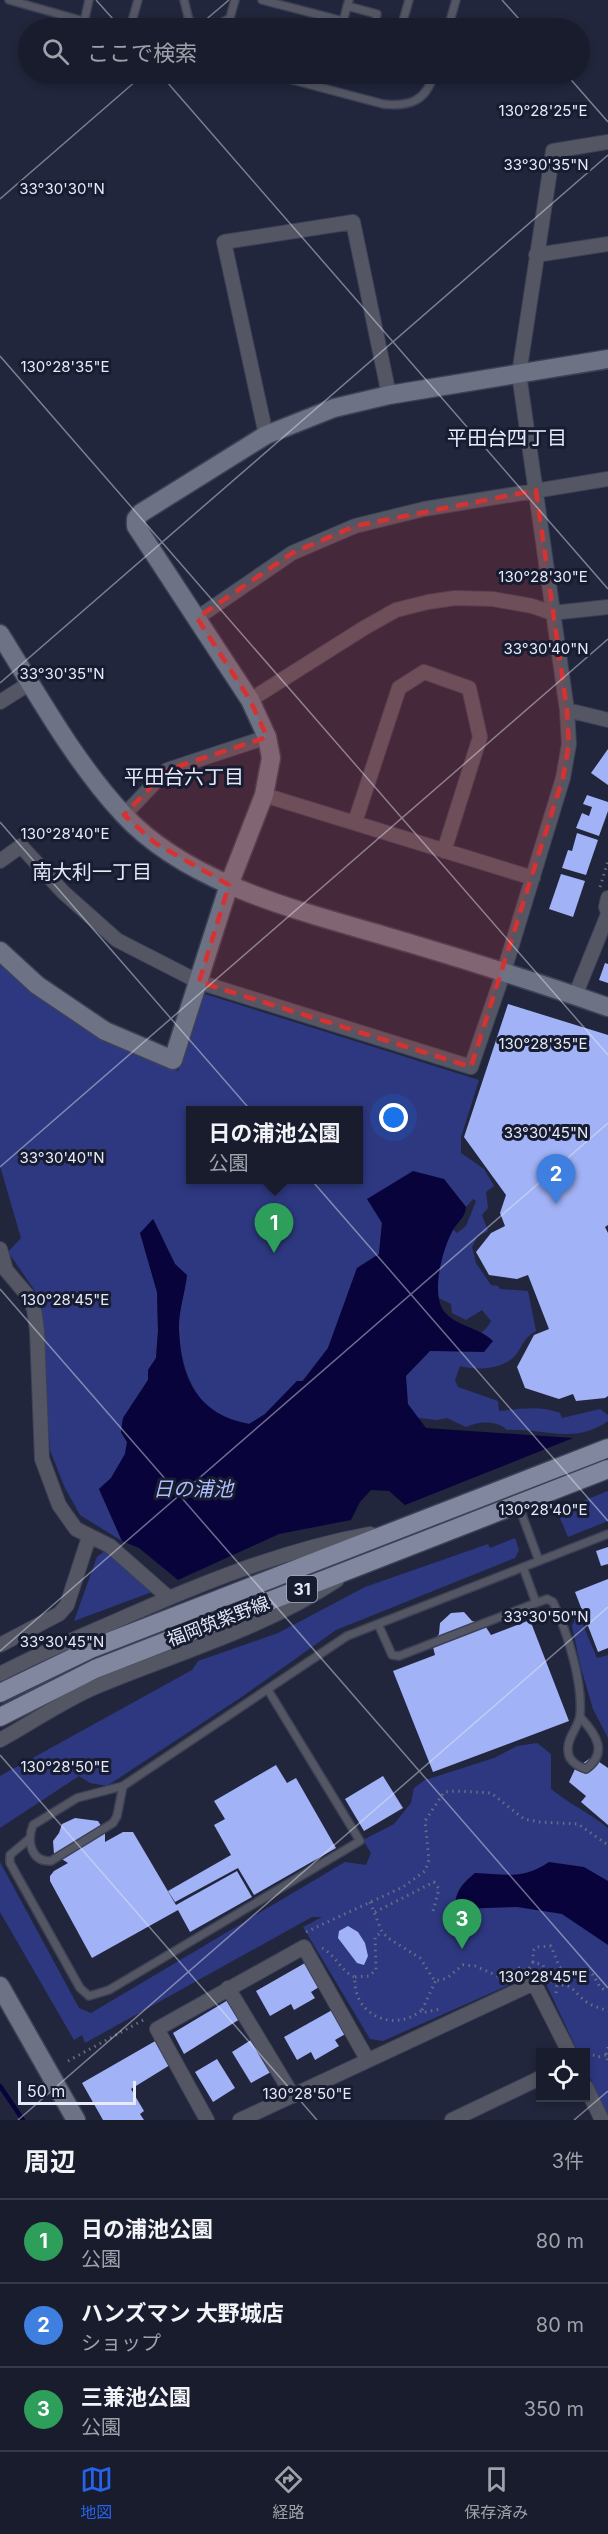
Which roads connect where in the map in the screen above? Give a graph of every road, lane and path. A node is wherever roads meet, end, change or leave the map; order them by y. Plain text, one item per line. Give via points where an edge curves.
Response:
1 (9, 0) edge
2 (90, 0) edge
3 (138, 0) edge
4 (184, 0) edge
5 (235, 0) edge
6 (262, 0) edge
7 (410, 0) edge
8 (454, 1) edge
9 (21, 2) edge
10 (288, 3) edge
11 (348, 3) edge
12 (71, 18) edge
13 (85, 18) edge
14 (133, 18) edge
15 (188, 18) edge
16 (230, 18) edge
17 (325, 18) edge
18 (344, 18) edge
19 (377, 18) edge
20 (404, 18) edge
21 (450, 18) edge
22 (307, 84) edge
23 (431, 84) edge
24 (608, 142) edge
25 (608, 244) edge
26 (536, 255) junction
27 (608, 360) edge
28 (519, 374) junction
29 (388, 395) junction
30 (266, 435) junction
31 (608, 479) edge
32 (536, 490) junction
33 (608, 607) edge
34 (552, 613) junction
35 (197, 618) junction
36 (0, 634) edge
37 (30, 683) junction
38 (250, 700) junction
39 (0, 702) edge
40 (567, 710) junction
41 (608, 720) edge
42 (267, 737) junction
43 (264, 795) junction
44 (124, 815) junction
45 (355, 822) junction
46 (444, 850) junction
47 (0, 861) edge
48 (533, 878) junction
49 (229, 885) junction
50 (608, 898) edge
51 (608, 914) edge
52 (0, 951) edge
53 (504, 971) junction
54 (199, 982) junction
55 (575, 996) junction
56 (608, 1007) edge
57 (0, 1249) edge
58 (608, 1448) edge
59 (608, 1469) edge
60 (518, 1504) junction
61 (397, 1529) junction
62 (608, 1534) edge
63 (89, 1537) junction
64 (539, 1560) junction
65 (523, 1567) junction
66 (354, 1569) junction
67 (169, 1598) junction
68 (536, 1603) junction
69 (378, 1624) junction
70 (0, 1645) edge
71 (0, 1674) edge
72 (268, 1690) junction
73 (0, 1694) edge
74 (0, 1717) edge
75 (580, 1717) junction
76 (0, 1740) edge
77 (123, 1786) junction
78 (29, 1839) junction
79 (608, 1845) edge
80 (370, 1902) junction
81 (433, 1911) dead end
82 (375, 1912) junction
83 (382, 1932) junction
84 (303, 1933) dead end
85 (307, 1952) junction
86 (533, 1962) junction
87 (355, 1977) junction
88 (436, 1980) junction
89 (0, 1986) edge
90 (557, 1986) junction
91 (228, 1988) junction
92 (608, 1991) edge
93 (556, 1996) dead end
94 (447, 2008) dead end
95 (422, 2010) junction
96 (608, 2011) edge
97 (150, 2016) dead end
98 (608, 2047) edge
99 (572, 2048) edge
100 (590, 2054) edge
101 (606, 2055) junction
102 (368, 2059) junction
103 (68, 2061) dead end
104 (608, 2061) edge
105 (536, 2080) edge
106 (293, 2096) junction
107 (590, 2097) edge
108 (76, 2120) edge
109 (207, 2120) edge
110 (240, 2120) edge
111 (452, 2120) edge
112 (602, 2120) edge

1 - 9 lane
2 - 13 lane
3 - 14 lane
4 - 15 lane
5 - 16 lane
6 - 10 lane
7 - 20 lane
8 - 21 lane
9 - 12 lane
10 - 17 lane
11 - 18 lane
11 - 19 lane via 378,14
22 - 23 lane via 396,106 425,94
24 - 26 street via 553,151
25 - 26 street
26 - 28 street
27 - 28 street
28 - 29 street
28 - 32 street
29 - 30 street via 334,408
29 - 30 street via 353,222 224,242
30 - 35 street via 136,519 136,526
31 - 32 street
32 - 34 street
32 - 35 street via 424,509 356,526 292,553
33 - 34 street
34 - 38 street via 493,599 455,598 396,610
34 - 40 street
35 - 38 street
36 - 37 street
37 - 39 street
37 - 44 street via 85,766
38 - 42 street
40 - 41 street
40 - 48 street via 569,744 563,778
42 - 43 street via 272,758
42 - 44 street via 167,770
43 - 45 street
43 - 49 street
44 - 49 street via 192,868
45 - 46 street
45 - 46 street via 399,688 424,672 469,688 480,737
46 - 48 street
47 - 54 street via 21,846 63,892 117,940
48 - 53 street
49 - 53 street
49 - 54 street
50 - 51 street
51 - 55 street
52 - 54 street via 37,985 105,1031 173,1060
53 - 54 street via 471,1066
53 - 55 street
55 - 56 street
57 - 63 street via 6,1270 34,1309 42,1459 48,1479 76,1529
58 - 61 main road, 福岡筑紫野線 / 31
59 - 60 main road, 福岡筑紫野線 / 31
60 - 64 lane
60 - 66 main road, 福岡筑紫野線 / 31
61 - 67 street via 341,1539 239,1570
61 - 73 main road, 福岡筑紫野線 / 31 via 93,1648
62 - 64 lane
63 - 67 street via 110,1546
63 - 70 street via 66,1605 58,1614
64 - 65 lane
65 - 68 lane
65 - 69 lane
66 - 74 main road, 福岡筑紫野線 / 31 via 95,1669
66 - 76 street via 309,1599 256,1625 97,1686
67 - 71 street
68 - 69 lane via 399,1656 389,1651
68 - 75 lane via 547,1599 556,1609 576,1672
69 - 72 lane via 347,1636
72 - 77 lane
72 - 78 lane via 360,1841 109,1990 89,1996 80,1988 10,1863 10,1855
75 - 75 lane via 568,1750 570,1759 586,1769 596,1764 603,1749 602,1741
77 - 78 lane via 77,1798 33,1825
77 - 78 lane via 117,1816 108,1828 44,1861 37,1858
79 - 80 path via 578,1824 524,1819 491,1793 444,1792 425,1821 429,1860 425,1871 403,1887
80 - 82 path
80 - 84 path
81 - 82 path via 439,1889 434,1882
82 - 83 path
83 - 87 path via 375,1937 376,1970 369,1976
83 - 88 path via 420,1958
85 - 87 path via 316,1947 329,1951
85 - 91 street via 304,1947
85 - 102 street
86 - 88 path via 528,1970 519,1968 500,1977 463,1965 447,1978
86 - 90 path via 543,1965
86 - 92 path via 532,1951 536,1947 551,1946 564,1971 586,1968 598,1985
87 - 95 path via 360,2000 376,2017 385,2021 405,2020
88 - 95 path
89 - 108 street
90 - 93 path
90 - 96 path via 572,1987 583,2000
91 - 106 street
91 - 109 street via 157,2029
94 - 95 path
97 - 103 path
98 - 101 path
99 - 102 street via 534,1983
100 - 101 path
101 - 104 path
102 - 106 street
105 - 111 street
106 - 110 street
107 - 112 street

